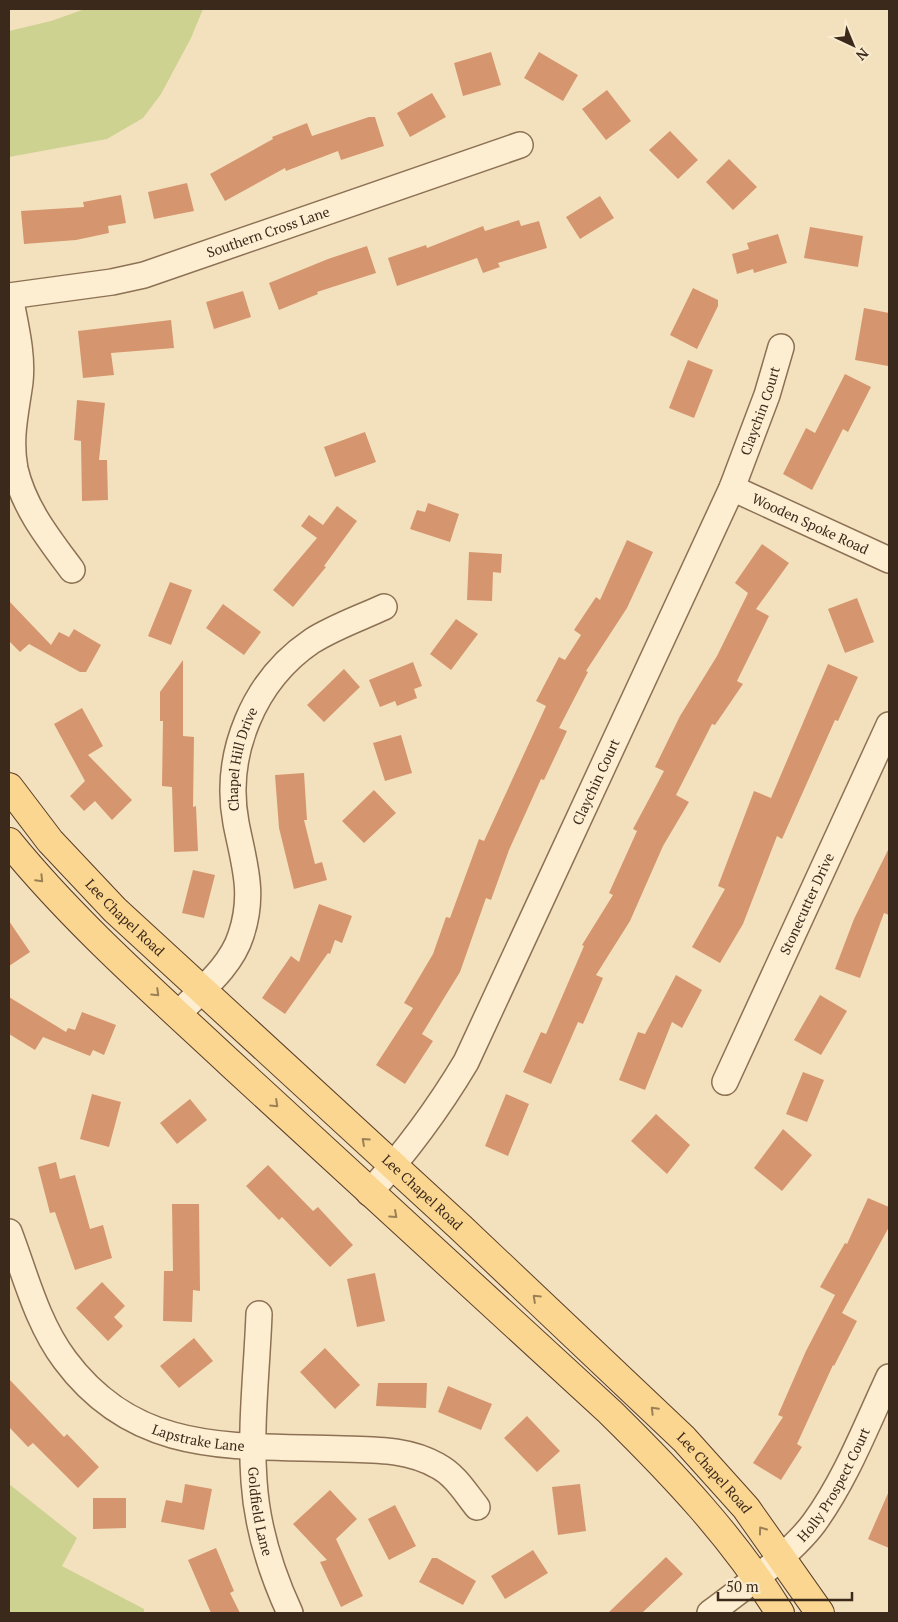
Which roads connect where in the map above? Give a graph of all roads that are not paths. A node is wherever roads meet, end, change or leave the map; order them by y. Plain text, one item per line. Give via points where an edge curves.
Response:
1 (520, 145) dead end
2 (9, 296) edge
3 (781, 346) dead end
4 (732, 488) junction
5 (889, 560) edge
6 (72, 570) dead end
7 (384, 607) dead end
8 (889, 725) edge
9 (9, 787) edge
10 (9, 842) edge
11 (202, 989) junction
12 (178, 1014) junction
13 (725, 1082) dead end
14 (394, 1166) junction
15 (370, 1193) junction
16 (9, 1232) edge
17 (259, 1314) dead end
18 (889, 1377) edge
19 (254, 1446) junction
20 (477, 1506) dead end
21 (781, 1556) junction
22 (756, 1577) junction
23 (290, 1613) edge
24 (710, 1613) edge
25 (780, 1613) edge
26 (820, 1613) edge

1 - 2 street, Southern Cross Lane via 144,275
2 - 6 street via 21,354 12,427 15,469 32,513
3 - 4 street, Claychin Court via 768,395
4 - 5 street, Wooden Spoke Road
4 - 14 street, Claychin Court via 466,1062 442,1102
7 - 11 street, Chapel Hill Drive via 325,633 296,653 267,686 245,725 234,775 234,807 248,879 247,914 233,954
8 - 13 street, Stonecutter Drive
9 - 11 main road, Lee Chapel Road via 50,841 115,910
10 -> 12 main road via 32,871
11 - 12 street, Chapel Hill Drive
14 -> 11 main road, Lee Chapel Road
12 -> 15 main road
14 - 15 street, Claychin Court
21 -> 14 main road, Lee Chapel Road via 746,1508 684,1439
15 -> 22 main road via 671,1472 710,1516
16 - 19 street, Lapstrake Lane via 49,1335 91,1390 135,1422 156,1431 194,1442
17 - 19 street, Goldfield Lane
18 - 21 street, Holly Prospect Court via 848,1464 813,1524
19 - 20 street, Lapstrake Lane via 405,1453 439,1466 453,1476
19 - 23 street, Goldfield Lane via 254,1482 263,1538
21 - 22 street, Holly Prospect Court
21 - 26 main road, Lee Chapel Road
22 - 24 street
22 - 25 main road

